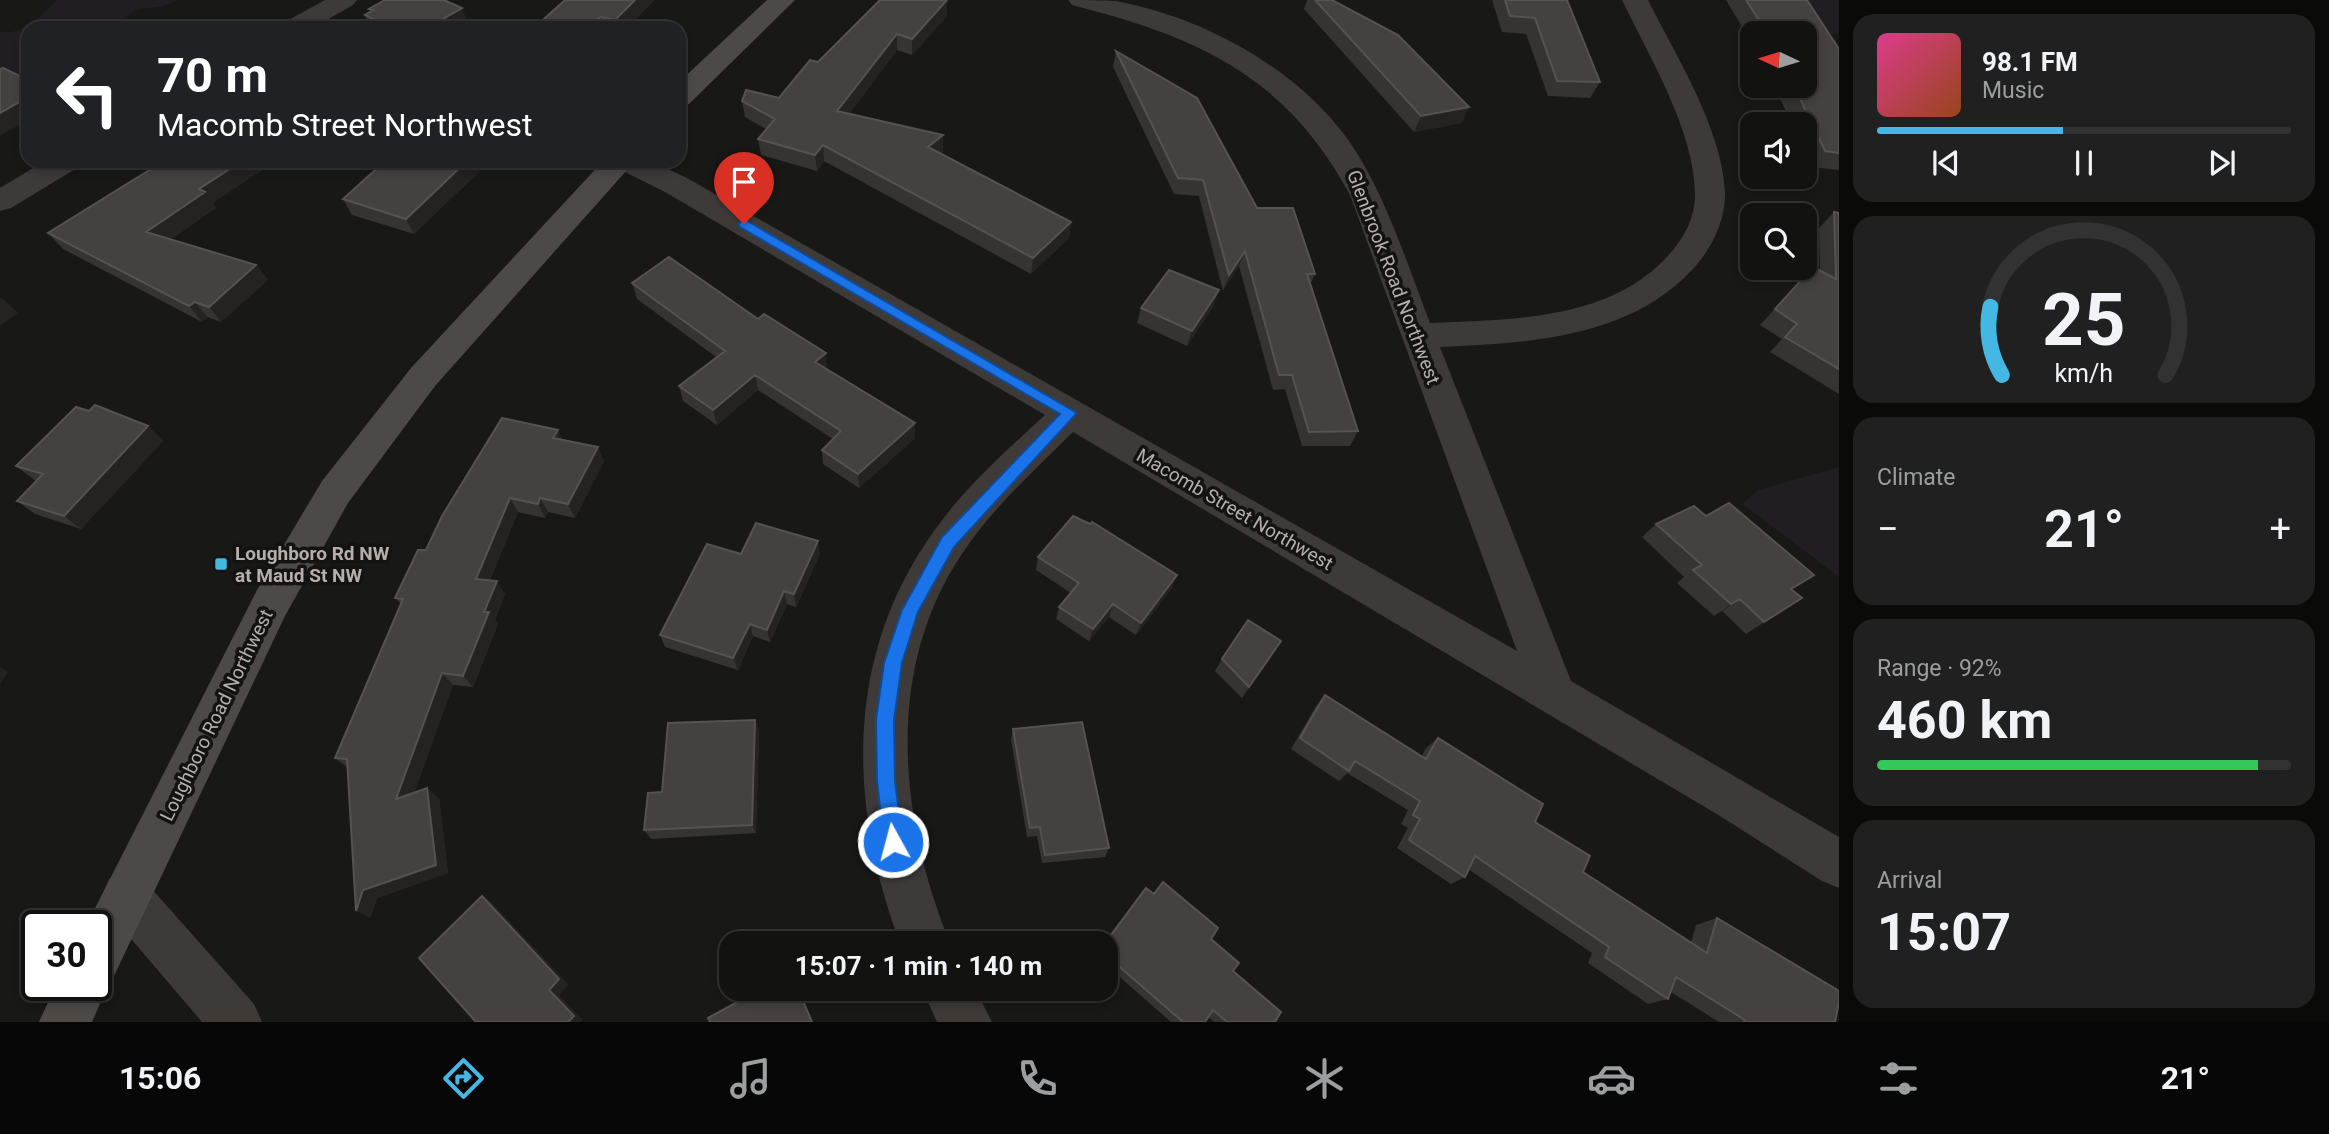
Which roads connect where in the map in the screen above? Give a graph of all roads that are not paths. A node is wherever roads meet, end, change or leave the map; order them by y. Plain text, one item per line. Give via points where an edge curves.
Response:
1 (344, 0) edge
2 (782, 0) edge
3 (1081, 0) edge
4 (1635, 0) edge
5 (306, 21) edge
6 (686, 91) edge
7 (55, 168) edge
8 (614, 168) edge
9 (641, 168) edge
10 (0, 201) edge
11 (1418, 336) junction
12 (1070, 413) junction
13 (1554, 693) junction
14 (1839, 864) edge
15 (127, 896) junction
16 (112, 926) edge
17 (921, 931) edge
18 (75, 1001) edge
19 (954, 1001) edge
20 (65, 1022) edge
21 (236, 1022) edge
22 (966, 1022) edge

1 - 5 street
2 - 6 main road
3 - 11 street, Glenbrook Road Northwest via 1201,37 1258,68 1305,106 1355,173
4 - 11 street via 1705,162 1710,196 1697,243 1660,283 1606,310 1531,328
7 - 10 street
8 - 15 main road, Loughboro Road Northwest via 423,377 335,492 271,603
9 - 12 street, Macomb Street Northwest
11 - 13 street, Glenbrook Road Northwest
12 - 13 street, Macomb Street Northwest
12 - 17 street via 948,542 910,610 893,663 885,720 886,781 901,873
13 - 14 street, Macomb Street Northwest
15 - 16 main road, Loughboro Road Northwest
15 - 21 street
18 - 20 main road
19 - 22 street

